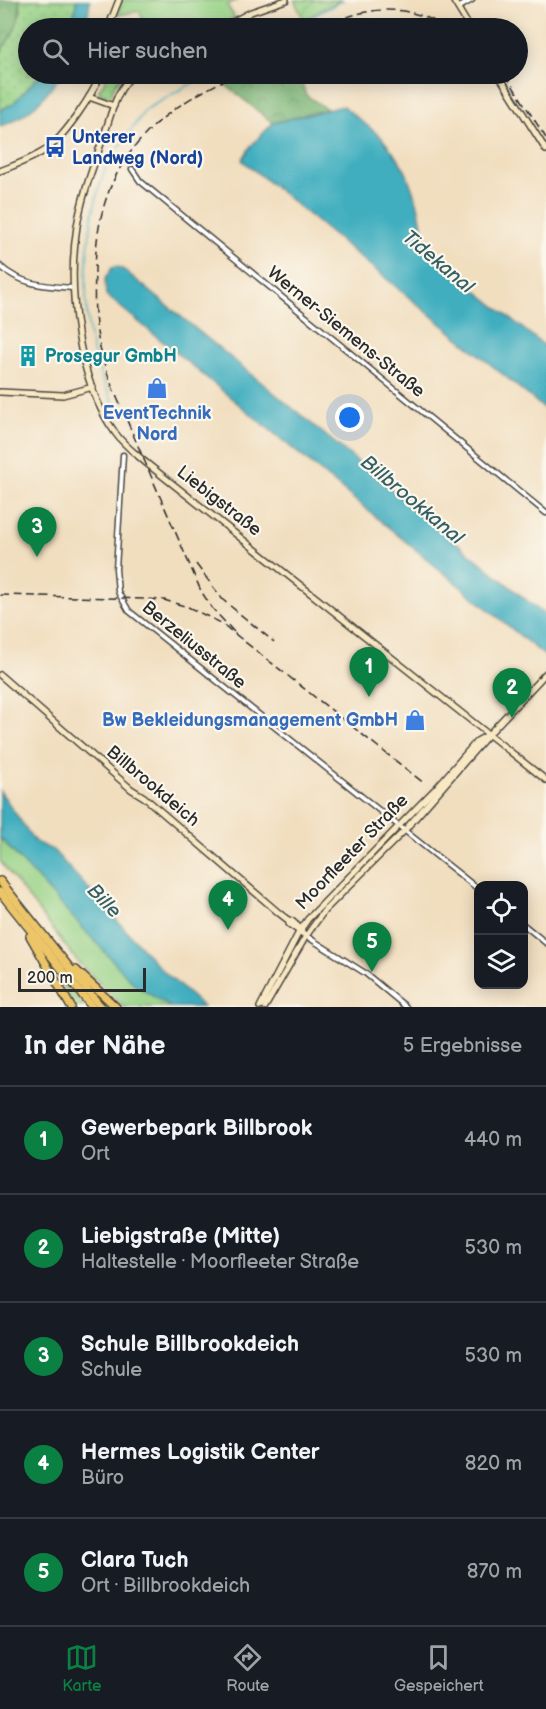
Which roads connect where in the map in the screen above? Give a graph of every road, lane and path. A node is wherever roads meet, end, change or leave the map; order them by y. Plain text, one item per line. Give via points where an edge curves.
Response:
1 (119, 0) edge
2 (286, 0) edge
3 (453, 0) edge
4 (472, 0) edge
5 (458, 8) junction
6 (112, 18) edge
7 (240, 18) edge
8 (464, 18) edge
9 (96, 84) edge
10 (125, 84) edge
11 (504, 84) edge
12 (89, 97) junction
13 (114, 106) junction
14 (546, 150) edge
15 (132, 168) dead end
16 (0, 171) edge
17 (0, 266) edge
18 (73, 288) junction
19 (93, 387) junction
20 (0, 392) edge
21 (123, 455) dead end
22 (546, 513) edge
23 (546, 672) edge
24 (0, 675) edge
25 (488, 735) junction
26 (546, 780) edge
27 (398, 825) junction
28 (404, 831) junction
29 (0, 881) edge
30 (474, 886) edge
31 (0, 892) edge
32 (20, 918) junction
33 (528, 928) edge
34 (300, 930) junction
35 (306, 936) junction
36 (546, 943) edge
37 (52, 947) junction
38 (71, 1007) edge
39 (92, 1007) edge
40 (101, 1007) edge
41 (116, 1007) edge
42 (260, 1007) edge
43 (265, 1007) edge
44 (406, 1007) edge

1 - 6 main road
2 - 7 main road
3 - 5 main road
4 - 5 street
5 - 8 main road
9 - 12 main road
10 - 13 main road, Liebigstraße
11 - 14 main road
12 - 13 main road
12 - 16 main road via 53,145
13 - 18 main road, Liebigstraße via 81,206 74,244
15 - 22 street, Werner-Siemens-Straße via 140,181
17 - 18 street via 26,282
18 - 19 main road, Liebigstraße via 78,339
19 - 20 main road via 63,395
19 - 25 main road, Liebigstraße via 109,424 127,447
21 - 27 street, Berzeliusstraße via 116,569 118,591 126,606 141,622
23 - 25 main road, Moorfleeter Straße
24 - 34 main road, Billbrookdeich
25 - 26 main road, Liebigstraße
25 - 27 main road, Moorfleeter Straße via 477,741
25 - 28 main road, Moorfleeter Straße
27 - 28 street, Berzeliusstraße
27 - 34 main road, Moorfleeter Straße
28 - 30 street, Berzeliusstraße
28 - 35 main road, Moorfleeter Straße via 332,902
29 - 37 highway
31 - 32 highway
32 - 38 highway
32 - 39 highway
33 - 36 street
34 - 35 main road, Billbrookdeich
34 - 42 main road, Moorfleeter Straße
35 - 43 main road, Moorfleeter Straße
35 - 44 street, Billbrookdeich via 365,973
37 - 40 highway
37 - 41 highway

